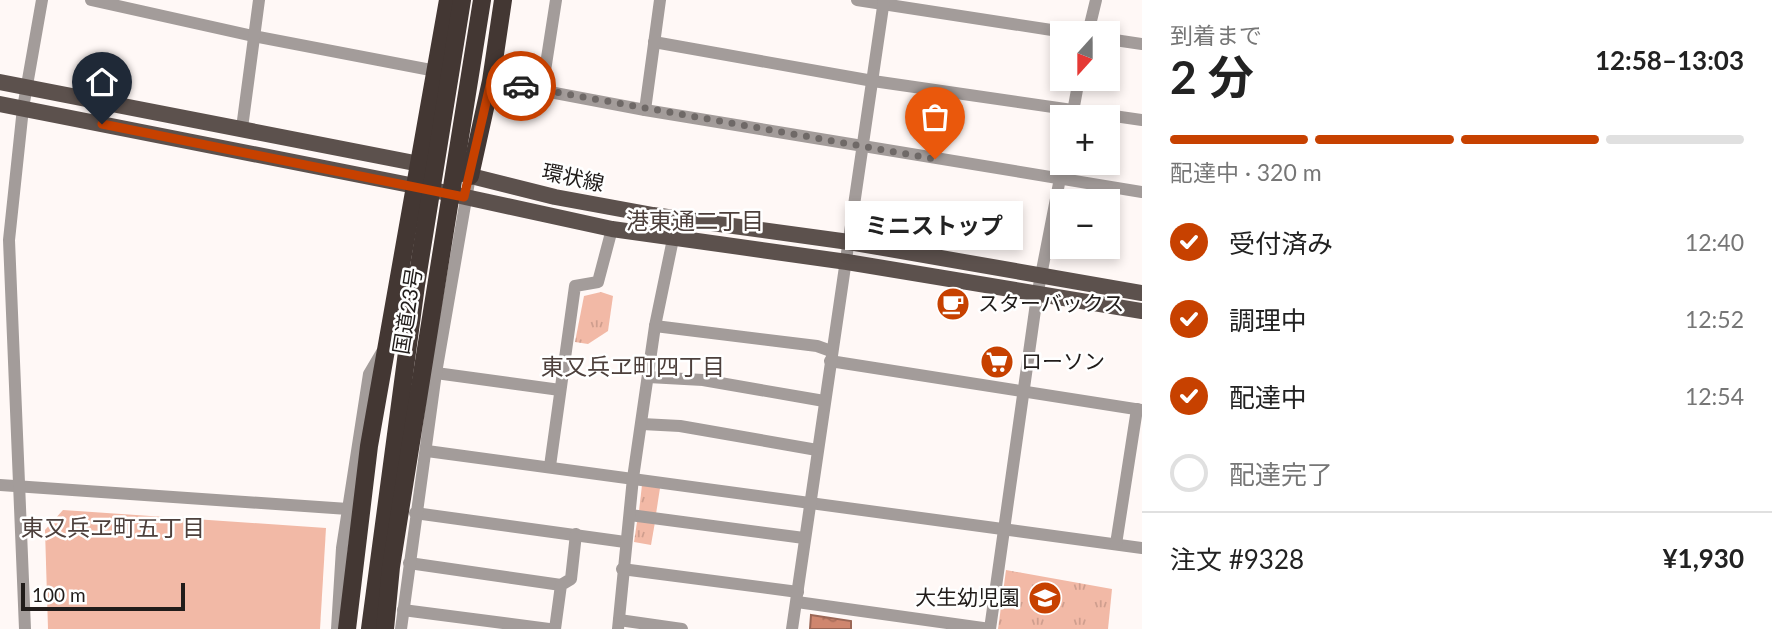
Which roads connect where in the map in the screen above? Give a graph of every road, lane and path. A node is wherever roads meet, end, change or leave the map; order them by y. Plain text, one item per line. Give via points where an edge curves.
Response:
1 (42, 0) edge
2 (91, 0) edge
3 (259, 0) edge
4 (448, 0) edge
5 (462, 0) edge
6 (482, 0) edge
7 (503, 0) edge
8 (556, 0) edge
9 (660, 0) edge
10 (857, 0) edge
11 (1096, 0) edge
12 (884, 2) edge
13 (1091, 21) edge
14 (1050, 30) edge
15 (253, 36) junction
16 (1120, 41) edge
17 (654, 42) junction
18 (1142, 44) edge
19 (436, 71) junction
20 (491, 81) junction
21 (873, 81) junction
22 (0, 82) edge
23 (28, 87) junction
24 (541, 90) junction
25 (0, 104) edge
26 (23, 108) junction
27 (1050, 109) edge
28 (645, 110) junction
29 (1120, 118) edge
30 (1142, 120) edge
31 (242, 128) junction
32 (860, 147) junction
33 (420, 163) junction
34 (1061, 175) edge
35 (470, 176) junction
36 (1060, 178) junction
37 (415, 186) junction
38 (1142, 192) edge
39 (464, 197) junction
40 (612, 229) junction
41 (673, 239) junction
42 (849, 242) junction
43 (847, 262) junction
44 (1041, 276) junction
45 (1142, 293) edge
46 (1037, 296) junction
47 (1142, 311) edge
48 (656, 326) junction
49 (390, 339) junction
50 (830, 356) junction
51 (436, 373) junction
52 (648, 377) junction
53 (560, 390) junction
54 (1024, 390) junction
55 (824, 401) junction
56 (1140, 409) edge
57 (642, 424) junction
58 (817, 450) junction
59 (427, 451) junction
60 (550, 466) junction
61 (634, 478) junction
62 (0, 485) edge
63 (19, 486) junction
64 (810, 504) junction
65 (348, 509) junction
66 (415, 513) junction
67 (630, 515) junction
68 (1004, 530) junction
69 (576, 534) junction
70 (804, 538) junction
71 (625, 542) junction
72 (1116, 544) junction
73 (1142, 548) edge
74 (409, 563) junction
75 (622, 569) junction
76 (561, 585) junction
77 (797, 597) junction
78 (403, 610) junction
79 (619, 625) edge
80 (25, 629) edge
81 (337, 629) edge
82 (347, 629) edge
83 (370, 629) edge
84 (385, 629) edge
85 (401, 629) edge
86 (549, 629) edge
87 (555, 629) edge
88 (682, 629) edge
89 (792, 629) edge
90 (990, 629) edge

1 - 23 street
2 - 15 street
3 - 15 street
4 - 19 highway
5 - 83 highway, 国道23号 via 416,285
6 - 84 highway, 国道23号 via 391,567
7 - 20 highway
8 - 24 street
9 - 17 street
10 - 12 street
11 - 13 street
12 - 14 street
12 - 21 street
15 - 19 street
15 - 31 street
16 - 18 street
17 - 21 street
17 - 28 street
19 - 33 highway
20 - 24 street
20 - 35 highway
21 - 27 street
21 - 32 street
22 - 23 main road, 環状線
23 - 26 street
23 - 31 main road, 環状線
24 - 28 street
25 - 26 main road, 環状線
26 - 37 main road, 環状線
26 - 63 street via 9,240
28 - 32 street
29 - 30 street
31 - 33 main road, 環状線
32 - 36 street
32 - 42 street
33 - 35 main road, 環状線
33 - 37 highway
34 - 36 street
35 - 39 street
35 - 42 main road, 環状線 via 653,215
36 - 38 street
36 - 44 street
37 - 39 main road, 環状線
37 - 49 highway
39 - 40 main road, 環状線
39 - 51 street
40 - 41 main road, 環状線
40 - 53 street via 598,282 575,286
41 - 43 main road, 環状線
41 - 48 street
42 - 43 street
42 - 44 main road, 環状線
43 - 46 main road, 環状線
43 - 50 street
44 - 45 main road, 環状線
44 - 46 street
46 - 47 main road, 環状線
46 - 54 street
48 - 50 street via 817,346
48 - 52 street
49 - 65 street via 369,374
49 - 82 highway via 369,446
50 - 54 street
50 - 55 street
51 - 53 street
51 - 59 street
52 - 55 street via 703,380
52 - 57 street
53 - 60 street
54 - 56 street
54 - 68 street
55 - 58 street
56 - 72 street
57 - 58 street via 680,426
57 - 61 street
58 - 64 street
59 - 60 street
59 - 66 street
60 - 61 street
61 - 64 street
61 - 67 street
62 - 63 street
63 - 65 street
63 - 80 street
64 - 68 street
64 - 70 street
65 - 81 street
66 - 69 street
66 - 74 street
67 - 70 street
67 - 71 street
68 - 72 street
68 - 90 street
69 - 71 street
69 - 76 street via 571,579
70 - 77 street
71 - 75 street
72 - 73 street
74 - 76 street
74 - 78 street
75 - 77 street
75 - 79 street
76 - 87 street
77 - 89 street
77 - 90 street
78 - 85 street
78 - 86 street
79 - 88 street

